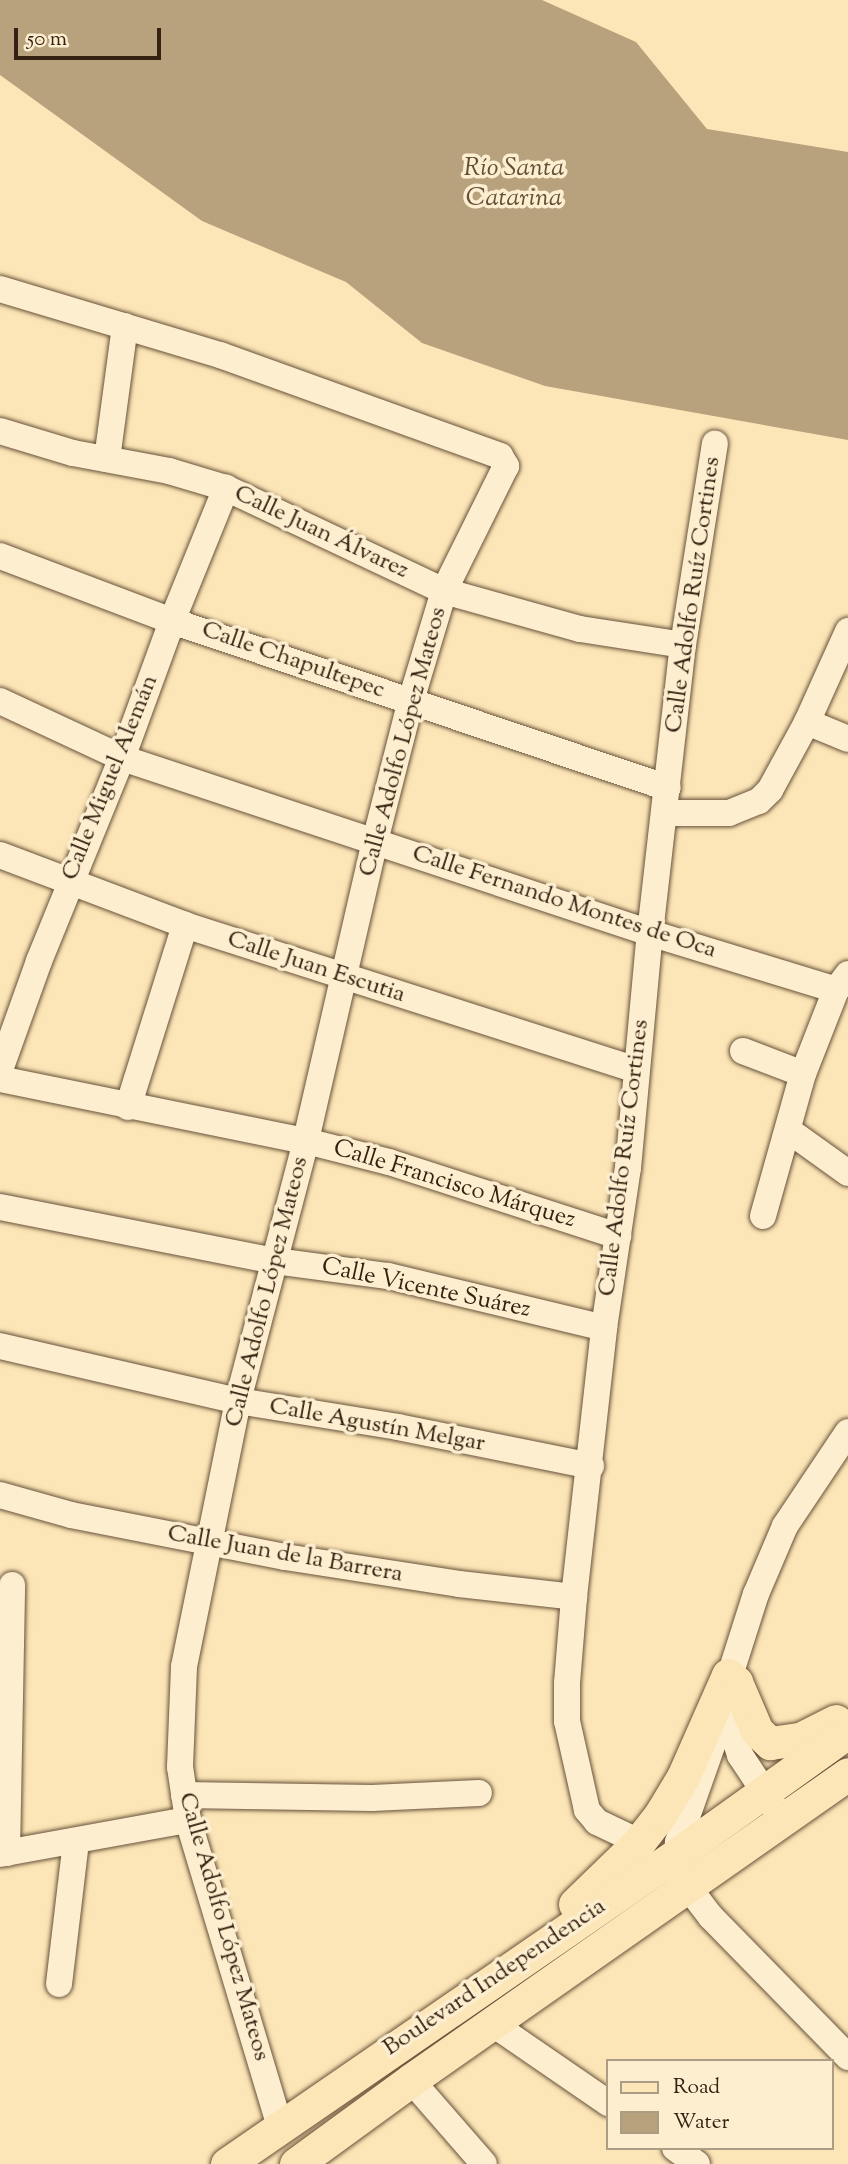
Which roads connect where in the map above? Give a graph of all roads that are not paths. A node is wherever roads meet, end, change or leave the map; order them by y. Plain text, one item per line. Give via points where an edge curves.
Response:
1 (0, 289) edge
2 (125, 326) junction
3 (0, 431) edge
4 (715, 444) dead end
5 (107, 459) junction
6 (226, 488) junction
7 (0, 556) edge
8 (444, 591) junction
9 (172, 621) junction
10 (848, 631) edge
11 (683, 645) junction
12 (0, 701) edge
13 (411, 701) junction
14 (807, 722) junction
15 (848, 739) edge
16 (122, 758) junction
17 (667, 800) junction
18 (375, 841) junction
19 (0, 855) edge
20 (70, 882) junction
21 (185, 925) junction
22 (650, 933) junction
23 (345, 979) junction
24 (842, 982) edge
25 (743, 1051) dead end
26 (0, 1070) edge
27 (636, 1070) junction
28 (803, 1074) junction
29 (0, 1079) edge
30 (128, 1107) junction
31 (788, 1130) junction
32 (306, 1141) junction
33 (848, 1174) edge
34 (0, 1207) edge
35 (763, 1216) dead end
36 (618, 1236) junction
37 (275, 1261) junction
38 (604, 1328) junction
39 (0, 1346) edge
40 (239, 1401) junction
41 (848, 1432) edge
42 (591, 1466) junction
43 (0, 1494) edge
44 (209, 1542) junction
45 (12, 1585) dead end
46 (574, 1597) junction
47 (5, 1670) edge
48 (728, 1675) junction
49 (848, 1716) edge
50 (836, 1739) edge
51 (847, 1776) edge
52 (763, 1792) junction
53 (479, 1793) dead end
54 (186, 1808) junction
55 (783, 1820) junction
56 (76, 1842) junction
57 (639, 1842) junction
58 (3, 1854) edge
59 (676, 1855) junction
60 (688, 1887) junction
61 (551, 1938) junction
62 (59, 1984) dead end
63 (493, 2024) junction
64 (848, 2057) edge
65 (411, 2080) junction
66 (606, 2102) edge
67 (280, 2126) junction
68 (678, 2150) edge
69 (227, 2164) edge
70 (296, 2164) edge
71 (484, 2164) edge
72 (697, 2164) edge

1 - 2 street
2 - 5 street
2 - 8 street, Calle Adolfo López Mateos via 220,355 504,459 506,471
3 - 5 street, Calle Juan Álvarez
4 - 11 street, Calle Adolfo Ruíz Cortines
5 - 6 street, Calle Juan Álvarez
6 - 8 street, Calle Juan Álvarez
6 - 9 street, Calle Miguel Alemán
7 - 9 street, Calle Chapultepec
8 - 11 street, Calle Juan Álvarez via 580,629
8 - 13 street, Calle Adolfo López Mateos
9 - 13 street, Calle Chapultepec
9 - 16 street, Calle Miguel Alemán
10 - 14 street, Calle Chapultepec
11 - 17 street, Calle Adolfo Ruíz Cortines
12 - 16 street, Calle Fernando Montes de Oca
13 - 17 street, Calle Chapultepec
13 - 18 street, Calle Adolfo López Mateos
14 - 15 street
14 - 17 street, Calle Chapultepec via 759,802 729,813
16 - 18 street, Calle Fernando Montes de Oca
16 - 20 street, Calle Miguel Alemán
17 - 22 street, Calle Adolfo Ruíz Cortines
18 - 22 street, Calle Fernando Montes de Oca
18 - 23 street, Calle Adolfo López Mateos
19 - 20 street, Calle Juan Escutia
20 - 21 street, Calle Juan Escutia
20 - 26 street, Calle Miguel Alemán
21 - 23 street, Calle Juan Escutia
21 - 30 street
22 - 24 street, Calle Fernando Montes de Oca
22 - 27 street, Calle Adolfo Ruíz Cortines
23 - 27 street, Calle Juan Escutia
23 - 32 street, Calle Adolfo López Mateos
24 - 28 street
25 - 28 street
27 - 36 street, Calle Adolfo Ruíz Cortines
28 - 31 street
29 - 30 street, Calle Francisco Márquez
30 - 32 street, Calle Francisco Márquez
31 - 33 street
31 - 35 street
32 - 36 street, Calle Francisco Márquez via 388,1162
32 - 37 street, Calle Adolfo López Mateos
34 - 37 street, Calle Vicente Suárez
36 - 38 street, Calle Adolfo Ruíz Cortines
37 - 38 street, Calle Vicente Suárez via 388,1276
37 - 40 street, Calle Adolfo López Mateos
38 - 42 street, Calle Adolfo Ruíz Cortines
39 - 40 street, Calle Agustín Melgar
40 - 42 street, Calle Agustín Melgar
40 - 44 street, Calle Adolfo López Mateos
41 - 48 street via 785,1525 755,1594
42 - 46 street, Calle Adolfo Ruíz Cortines
43 - 44 street, Calle Juan de la Barrera via 71,1515
44 - 46 street, Calle Juan de la Barrera via 285,1558
44 - 54 street, Calle Adolfo López Mateos via 184,1667 179,1727
45 - 47 street
46 - 57 street, Calle Adolfo Ruíz Cortines via 567,1721 584,1801 597,1822
47 - 58 street
48 - 49 main road via 736,1682 757,1731 770,1743 800,1739
48 - 52 street via 733,1737
48 - 57 main road via 683,1777
48 - 59 street via 715,1739
50 - 51 street
50 - 52 main road, Boulevard Independencia
51 - 55 main road, Boulevard Independencia
52 - 55 street
52 - 59 main road, Boulevard Independencia
53 - 54 street
54 - 56 street
54 - 67 street, Calle Adolfo López Mateos
55 - 60 main road, Boulevard Independencia
56 - 58 street
56 - 62 street
57 - 61 main road via 569,1909
59 - 60 street via 678,1874
59 - 61 main road, Boulevard Independencia
60 - 63 main road, Boulevard Independencia
60 - 64 street via 711,1917
61 - 67 main road, Boulevard Independencia
63 - 65 main road, Boulevard Independencia
63 - 66 street
65 - 70 main road, Boulevard Independencia
65 - 71 street
67 - 69 main road, Boulevard Independencia
68 - 72 street

